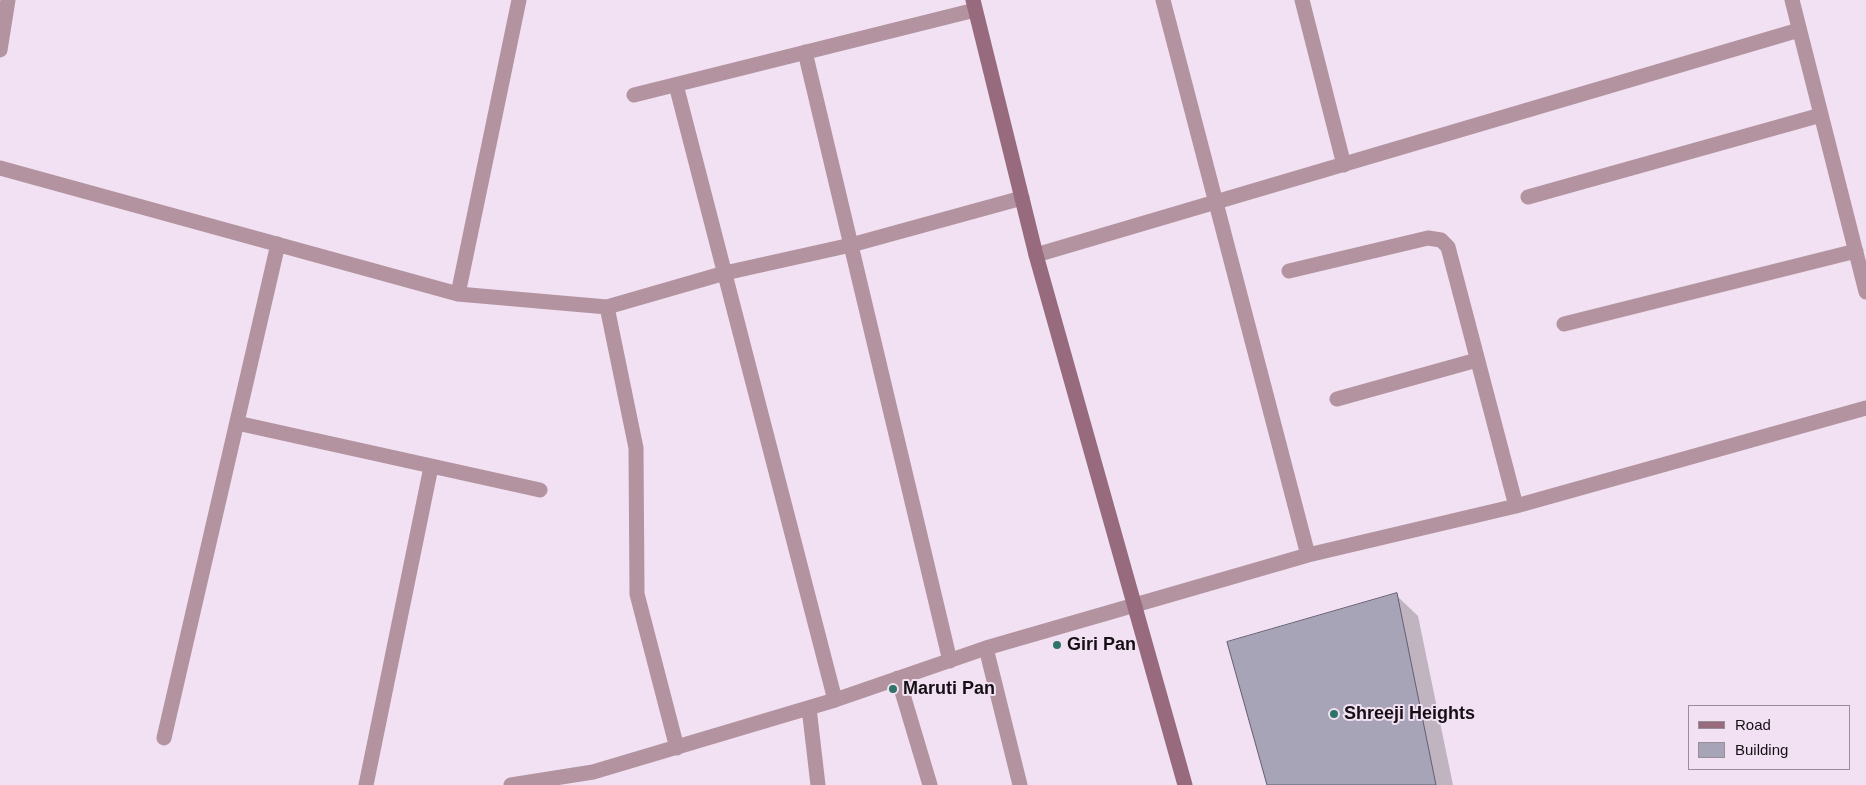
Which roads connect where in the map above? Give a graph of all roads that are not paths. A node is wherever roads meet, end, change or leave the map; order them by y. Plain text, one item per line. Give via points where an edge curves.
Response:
1 (8, 0) edge
2 (519, 0) edge
3 (1163, 0) edge
4 (1302, 0) edge
5 (1792, 0) edge
6 (974, 5) edge
7 (1799, 30) junction
8 (0, 50) edge
9 (805, 52) junction
10 (676, 85) junction
11 (634, 95) dead end
12 (1821, 115) junction
13 (1344, 165) junction
14 (0, 168) edge
15 (1528, 197) dead end
16 (1022, 198) junction
17 (1216, 203) junction
18 (278, 244) junction
19 (851, 245) junction
20 (1856, 251) junction
21 (1036, 255) junction
22 (1289, 271) dead end
23 (725, 273) junction
24 (1866, 292) edge
25 (458, 294) junction
26 (606, 307) junction
27 (1564, 324) dead end
28 (1477, 360) junction
29 (1337, 399) dead end
30 (1866, 408) edge
31 (237, 423) junction
32 (431, 467) junction
33 (540, 490) dead end
34 (1516, 506) junction
35 (1308, 555) junction
36 (1136, 606) junction
37 (986, 648) junction
38 (950, 661) junction
39 (898, 678) junction
40 (835, 700) junction
41 (809, 708) junction
42 (164, 738) dead end
43 (677, 748) junction
44 (592, 779) edge
45 (366, 785) edge
46 (511, 785) edge
47 (818, 785) edge
48 (930, 785) edge
49 (1020, 785) edge
50 (1185, 785) edge

1 - 8 street
2 - 25 street
3 - 17 street
4 - 13 street
5 - 7 street
6 - 9 street
6 - 16 street
7 - 12 street
7 - 13 street
9 - 10 street
9 - 19 street
10 - 11 street
10 - 23 street
12 - 15 street
12 - 20 street
13 - 17 street
14 - 18 street
16 - 19 street
16 - 21 street
17 - 21 street
17 - 35 street
18 - 25 street
18 - 31 street
19 - 23 street
19 - 38 street
20 - 24 street
20 - 27 street
21 - 36 street
22 - 28 street via 1416,240 1440,240 1448,247
23 - 26 street
23 - 40 street
25 - 26 street
26 - 43 street via 636,448 637,594
28 - 29 street
28 - 34 street
30 - 34 street
31 - 32 street
31 - 42 street
32 - 33 street
32 - 45 street
34 - 35 street
35 - 36 street
36 - 37 street
36 - 50 street
37 - 38 street
37 - 49 street
38 - 39 street
39 - 40 street
39 - 48 street
40 - 41 street
41 - 43 street
41 - 47 street
43 - 44 street
44 - 46 street

